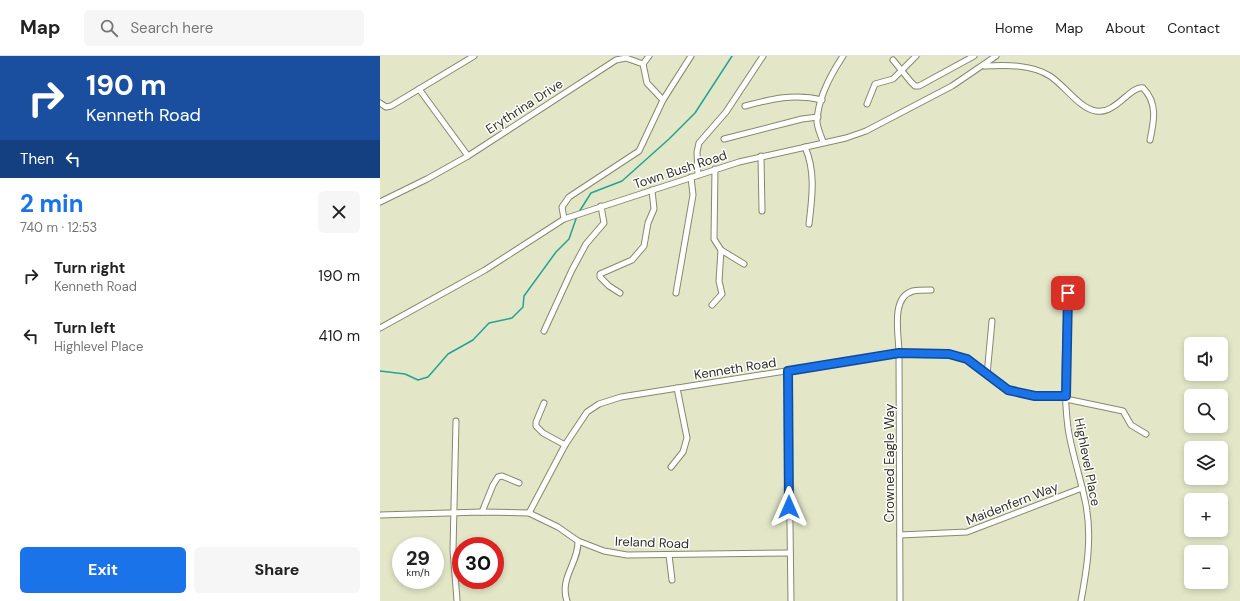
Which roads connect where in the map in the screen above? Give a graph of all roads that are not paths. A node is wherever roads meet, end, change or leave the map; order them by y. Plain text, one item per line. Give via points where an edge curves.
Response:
1 (474, 56) edge
2 (649, 56) edge
3 (692, 56) edge
4 (763, 56) edge
5 (843, 56) edge
6 (916, 56) edge
7 (974, 56) edge
8 (993, 57) edge
9 (893, 60) dead end
10 (643, 64) junction
11 (984, 66) junction
12 (902, 69) junction
13 (419, 89) junction
14 (663, 100) junction
15 (822, 100) junction
16 (380, 103) edge
17 (867, 104) dead end
18 (745, 106) dead end
19 (818, 117) junction
20 (724, 139) dead end
21 (1150, 140) dead end
22 (823, 142) junction
23 (805, 147) junction
24 (468, 156) junction
25 (761, 156) junction
26 (715, 169) junction
27 (698, 175) junction
28 (691, 177) junction
29 (652, 190) junction
30 (380, 202) edge
31 (601, 206) junction
32 (762, 211) dead end
33 (564, 218) junction
34 (809, 224) dead end
35 (721, 250) junction
36 (744, 264) dead end
37 (1068, 280) dead end
38 (931, 290) dead end
39 (620, 293) dead end
40 (676, 293) dead end
41 (712, 305) dead end
42 (992, 321) dead end
43 (380, 328) edge
44 (544, 331) dead end
45 (899, 353) junction
46 (788, 371) junction
47 (987, 375) junction
48 (677, 388) junction
49 (1066, 397) junction
50 (544, 404) dead end
51 (456, 421) dead end
52 (1146, 434) dead end
53 (566, 445) junction
54 (671, 467) dead end
55 (519, 483) dead end
56 (1082, 488) junction
57 (482, 512) junction
58 (529, 513) junction
59 (453, 514) junction
60 (380, 515) edge
61 (900, 535) junction
62 (578, 541) junction
63 (790, 553) junction
64 (669, 555) junction
65 (672, 580) dead end
66 (457, 600) dead end
67 (567, 601) edge
68 (792, 601) edge
69 (900, 601) edge
70 (1081, 601) edge

1 - 13 street
2 - 10 street
3 - 14 street
4 - 27 street via 726,112 699,143
5 - 15 street via 833,71
6 - 12 street
7 - 12 street via 919,86 915,86
8 - 11 street, Town Bush Road
9 - 12 street
10 - 14 street via 646,83
10 - 24 street, Erythrina Drive via 626,58 616,60
11 - 21 street via 1019,67 1043,72 1087,108 1096,112 1107,110 1137,88 1143,88 1150,97 1153,107 1154,121
11 - 22 street, Town Bush Road via 873,128 846,138
12 - 17 street via 893,79 875,84
13 - 16 street via 392,106 386,107
13 - 24 street
14 - 33 street via 639,151 568,197 562,207
15 - 18 street via 795,96
15 - 19 street
19 - 20 street
19 - 22 street
22 - 23 street, Town Bush Road
23 - 25 street, Town Bush Road
23 - 34 street via 810,157 813,176
24 - 30 street, Erythrina Drive
25 - 26 street, Town Bush Road
25 - 32 street
26 - 27 street, Town Bush Road
26 - 35 street via 713,233
27 - 28 street, Town Bush Road
28 - 29 street, Town Bush Road
28 - 40 street via 693,195
29 - 31 street, Town Bush Road
29 - 39 street via 654,209 648,223 644,246 632,260 600,274 609,286
31 - 33 street, Town Bush Road
31 - 44 street via 604,223 586,244
33 - 43 street, Town Bush Road via 485,270
35 - 36 street
35 - 41 street via 718,281 722,294
37 - 49 street, Highlevel Place
38 - 45 street, Crowned Eagle Way via 913,291 905,295 900,302 897,312
42 - 47 street
45 - 46 street, Kenneth Road
45 - 47 street, Kenneth Road via 949,354 967,359
45 - 61 street, Crowned Eagle Way
46 - 48 street, Kenneth Road
46 - 63 street
47 - 49 street, Kenneth Road via 1016,393
48 - 53 street, Kenneth Road via 621,397 599,404 587,412
48 - 54 street via 687,438 682,452
49 - 52 street, Kenneth Road via 1123,411 1131,425
49 - 56 street, Highlevel Place via 1068,428
50 - 53 street via 536,426 543,433
51 - 59 street
53 - 58 street, Kenneth Road
55 - 57 street via 502,476 498,478
56 - 61 street, Maidenfern Way via 968,532
56 - 70 street, Highlevel Place via 1090,548
57 - 58 street, Ireland Road
57 - 59 street, Ireland Road
58 - 62 street, Ireland Road via 558,527
59 - 60 street, Ireland Road
59 - 66 street
61 - 69 street, Crowned Eagle Way
62 - 64 street, Ireland Road via 617,554
62 - 67 street via 565,585
63 - 64 street, Ireland Road
63 - 68 street
64 - 65 street

